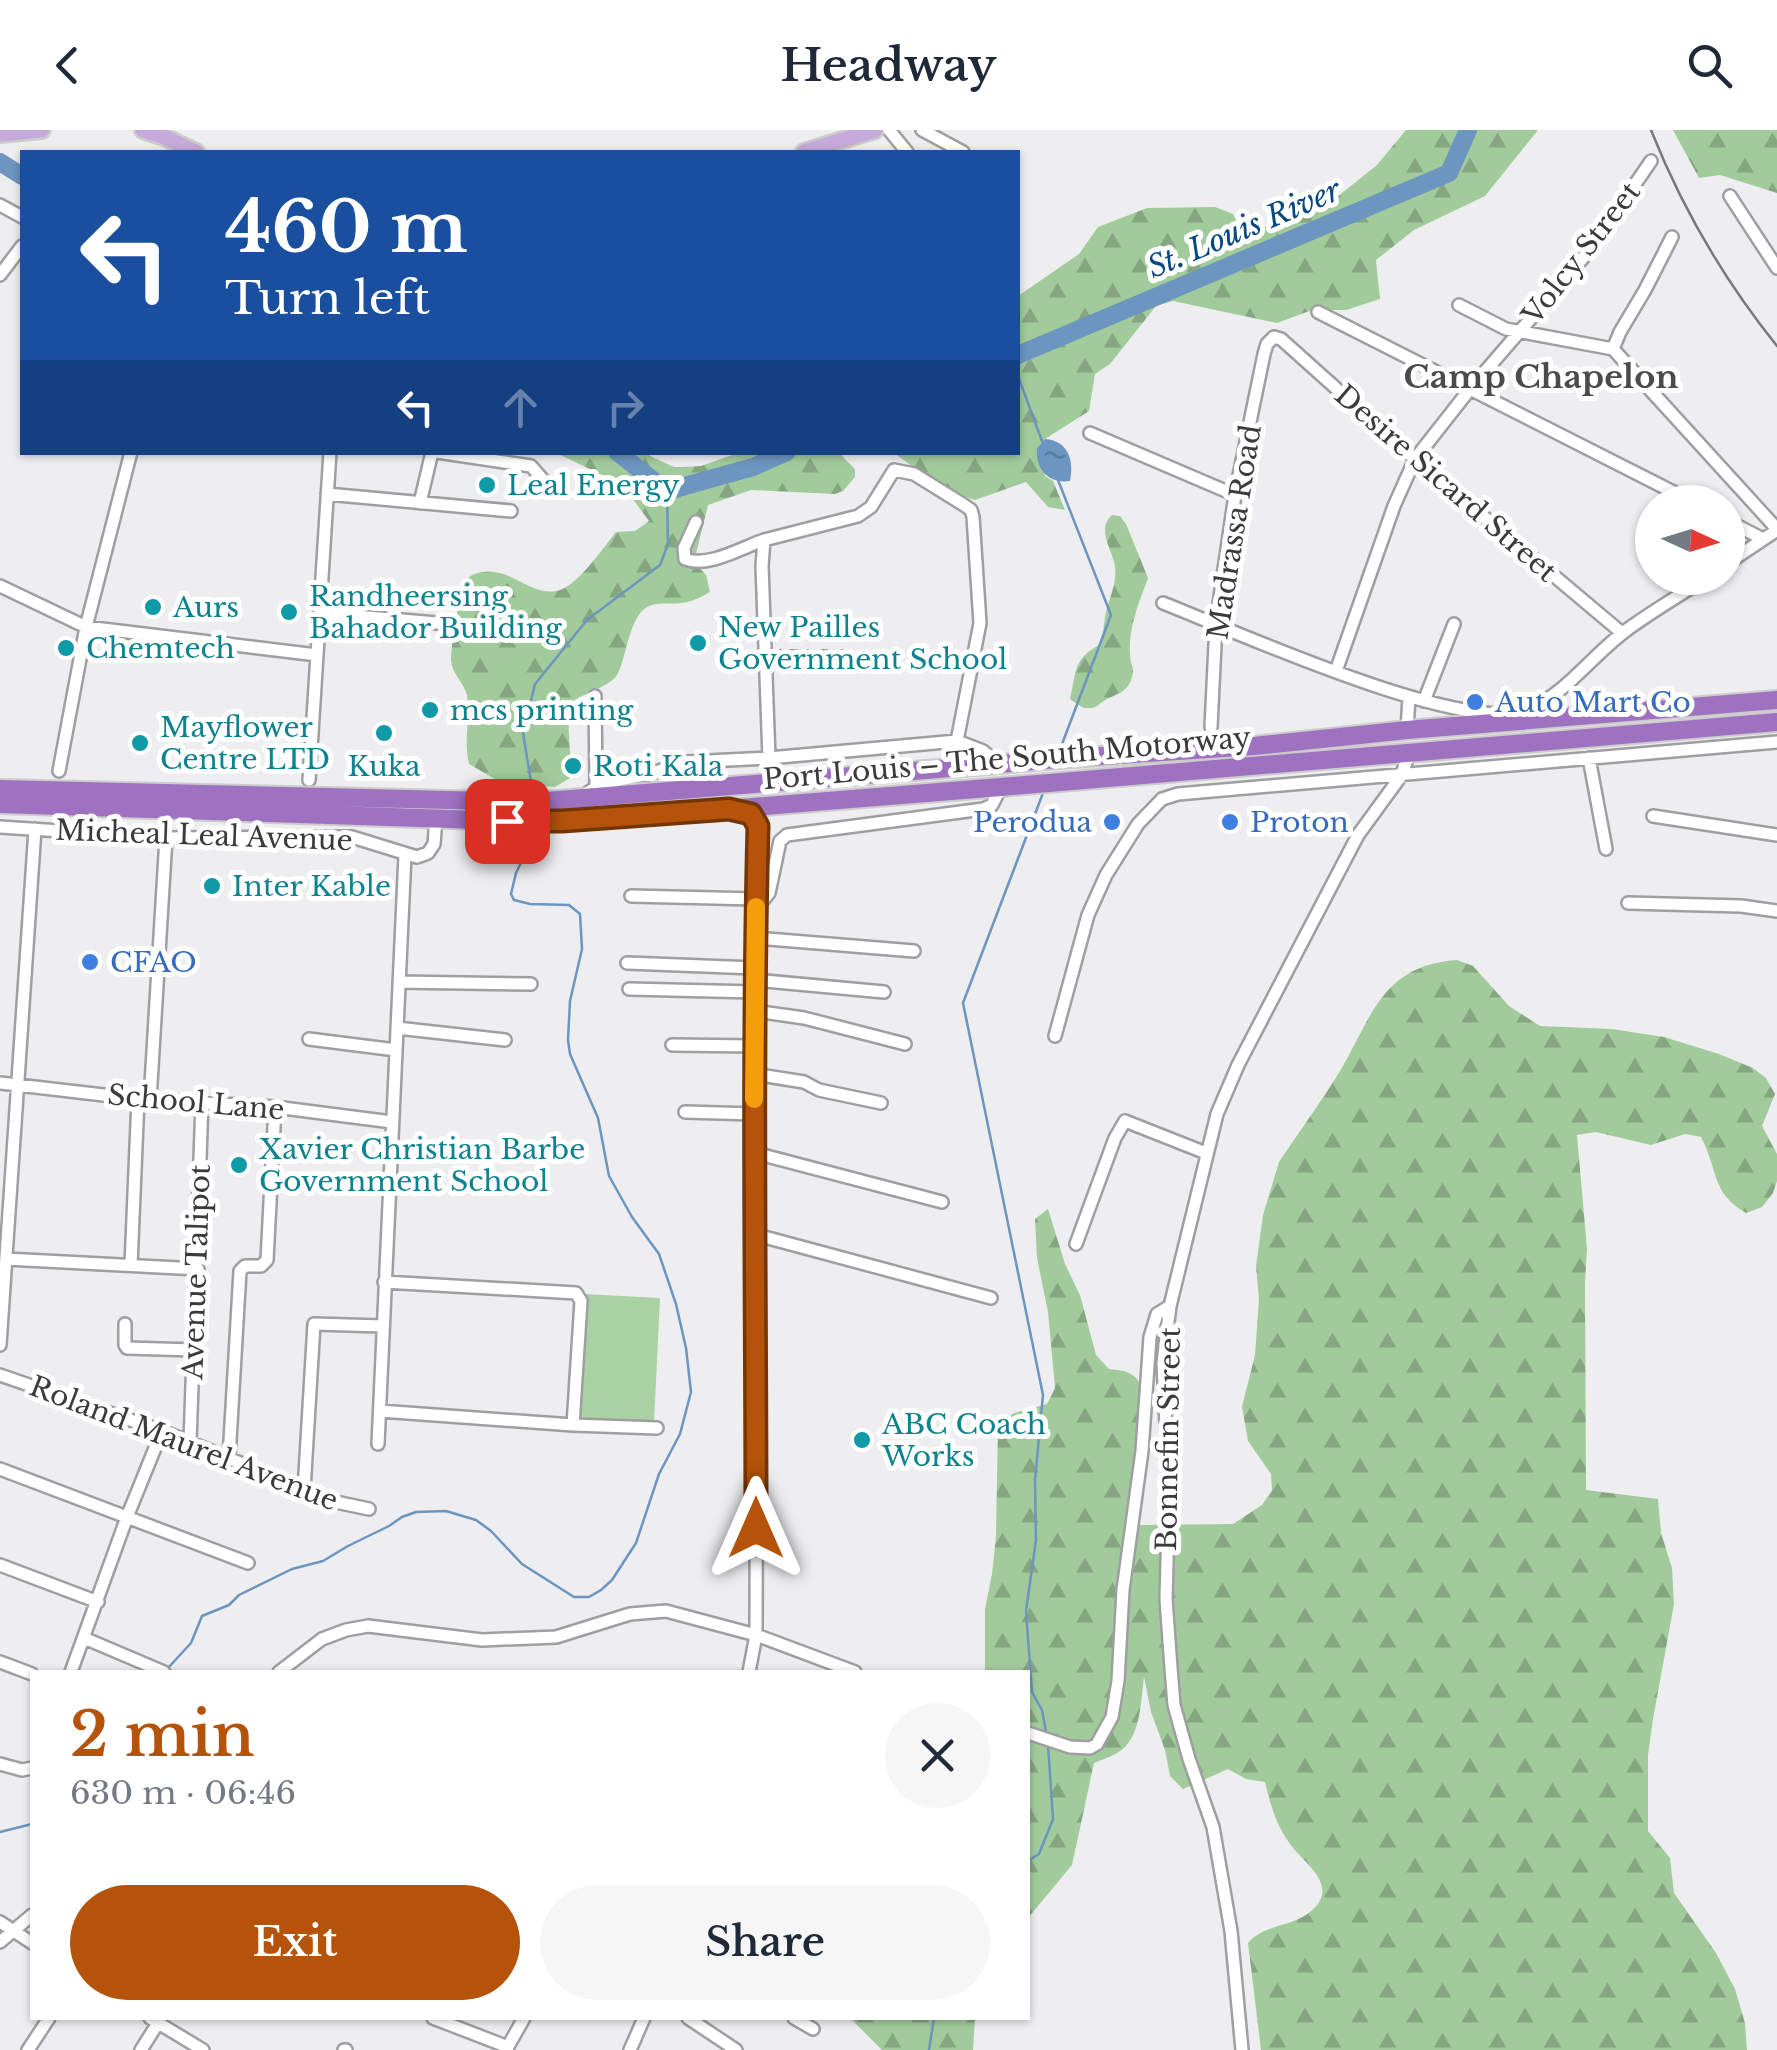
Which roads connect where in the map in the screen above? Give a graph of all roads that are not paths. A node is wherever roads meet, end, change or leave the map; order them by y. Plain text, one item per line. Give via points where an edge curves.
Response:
1 (42, 130) edge
2 (143, 130) edge
3 (874, 130) edge
4 (888, 130) edge
5 (922, 130) edge
6 (0, 134) edge
7 (192, 150) edge
8 (810, 150) edge
9 (906, 150) edge
10 (959, 150) edge
11 (1652, 161) dead end
12 (1730, 196) dead end
13 (1672, 237) dead end
14 (20, 249) edge
15 (1777, 268) edge
16 (0, 275) edge
17 (1459, 305) dead end
18 (1318, 312) dead end
19 (1519, 333) junction
20 (1270, 340) joint
21 (1614, 349) junction
22 (1470, 389) junction
23 (1090, 433) dead end
24 (130, 455) edge
25 (330, 455) edge
26 (433, 455) edge
27 (455, 455) edge
28 (1415, 459) junction
29 (544, 482) dead end
30 (1659, 485) edge
31 (328, 494) junction
32 (1235, 495) junction
33 (420, 503) junction
34 (511, 512) dead end
35 (696, 522) dead end
36 (1777, 529) edge
37 (1745, 530) edge
38 (1763, 539) junction
39 (764, 540) junction
40 (1745, 551) edge
41 (0, 586) edge
42 (1680, 595) edge
43 (1163, 603) dead end
44 (320, 612) junction
45 (437, 623) dead end
46 (1216, 624) junction
47 (1454, 624) dead end
48 (86, 627) junction
49 (1622, 633) junction
50 (317, 655) junction
51 (765, 657) junction
52 (842, 658) dead end
53 (1336, 671) junction
54 (595, 696) dead end
55 (1409, 697) junction
56 (1777, 700) edge
57 (1424, 701) junction
58 (1777, 722) edge
59 (1211, 727) dead end
60 (1406, 730) junction
61 (957, 741) junction
62 (1777, 742) edge
63 (1409, 754) junction
64 (769, 758) junction
65 (1589, 758) junction
66 (998, 764) junction
67 (59, 771) dead end
68 (1400, 776) junction
69 (309, 780) dead end
70 (1010, 786) junction
71 (596, 788) junction
72 (0, 789) edge
73 (570, 800) junction
74 (814, 802) junction
75 (0, 804) edge
76 (729, 809) junction
77 (1653, 816) dead end
78 (436, 818) junction
79 (758, 826) junction
80 (0, 828) edge
81 (35, 829) junction
82 (1777, 835) edge
83 (166, 838) junction
84 (1606, 849) dead end
85 (405, 855) junction
86 (630, 896) dead end
87 (1628, 903) dead end
88 (756, 904) junction
89 (1777, 910) edge
90 (756, 938) junction
91 (914, 951) dead end
92 (627, 963) dead end
93 (755, 980) junction
94 (399, 982) junction
95 (531, 984) dead end
96 (629, 990) dead end
97 (884, 992) dead end
98 (754, 1011) junction
99 (397, 1028) junction
100 (1055, 1036) dead end
101 (309, 1040) dead end
102 (505, 1040) dead end
103 (905, 1044) dead end
104 (672, 1045) dead end
105 (754, 1046) junction
106 (396, 1050) junction
107 (754, 1074) junction
108 (0, 1083) edge
109 (18, 1084) junction
110 (144, 1099) junction
111 (202, 1102) junction
112 (881, 1103) dead end
113 (275, 1107) junction
114 (685, 1112) dead end
115 (754, 1114) junction
116 (392, 1122) junction
117 (755, 1152) junction
118 (1206, 1154) junction
119 (942, 1202) dead end
120 (757, 1235) junction
121 (1076, 1244) dead end
122 (6, 1259) junction
123 (131, 1265) junction
124 (198, 1269) junction
125 (384, 1282) junction
126 (991, 1298) dead end
127 (1170, 1306) junction
128 (125, 1324) dead end
129 (382, 1326) junction
130 (0, 1345) edge
131 (194, 1350) junction
132 (0, 1375) edge
133 (380, 1411) junction
134 (572, 1425) junction
135 (657, 1428) dead end
136 (162, 1431) junction
137 (190, 1442) junction
138 (378, 1444) dead end
139 (228, 1458) junction
140 (0, 1469) edge
141 (304, 1490) junction
142 (368, 1508) dead end
143 (127, 1517) junction
144 (248, 1563) dead end
145 (0, 1566) edge
146 (98, 1602) junction
147 (756, 1635) junction
148 (84, 1638) junction
149 (0, 1662) edge
150 (71, 1670) edge
151 (159, 1670) edge
152 (282, 1670) edge
153 (749, 1670) edge
154 (851, 1670) edge
155 (30, 1673) edge
156 (1030, 1735) edge
157 (0, 1764) edge
158 (30, 1768) edge
159 (30, 1917) edge
160 (0, 1922) edge
161 (14, 1931) junction
162 (0, 1942) edge
163 (30, 1942) edge
164 (48, 2020) edge
165 (154, 2020) edge
166 (437, 2020) edge
167 (523, 2020) edge
168 (643, 2020) edge
169 (691, 2020) edge
170 (797, 2020) edge
171 (813, 2029) dead end
172 (507, 2048) edge
173 (28, 2050) edge
174 (142, 2050) edge
175 (203, 2050) edge
176 (630, 2050) edge
177 (736, 2050) edge
178 (1242, 2050) edge

1 - 6 main road
2 - 7 main road
3 - 8 main road
4 - 9 street
5 - 10 street
11 - 19 street, Volcy Street via 1590,251
12 - 15 street
13 - 21 street
14 - 16 street
17 - 19 street
18 - 22 street
19 - 21 street
19 - 22 street, Volcy Street
20 - 28 street, Desire Sicard Street via 1282,339
20 - 32 street, Madrassa Road
21 - 36 street
22 - 28 street, Volcy Street
22 - 30 street
23 - 32 street
24 - 48 street
25 - 31 street
26 - 33 street
27 - 29 street via 531,466
28 - 49 street, Desire Sicard Street
28 - 53 street, Volcy Street
31 - 33 street
31 - 44 street
32 - 46 street, Madrassa Road
33 - 34 street
35 - 39 street via 684,548 690,562
36 - 38 street
37 - 38 street
38 - 40 street
39 - 51 street
39 - 61 street via 858,516 871,508 894,470 914,474 971,510 980,623
41 - 48 street
42 - 49 street
43 - 46 street
44 - 45 street
44 - 50 street
46 - 53 street
46 - 59 street, Madrassa Road
47 - 57 street
48 - 50 street
48 - 67 street
49 - 57 street via 1558,694 1527,711 1465,712
50 - 69 street
51 - 52 street
51 - 64 street
53 - 55 street
54 - 71 street
55 - 57 street
55 - 60 street
56 - 60 highway, Port Louis – The South Motorway
58 - 63 highway, Port Louis – The South Motorway
60 - 66 highway, Port Louis – The South Motorway
61 - 64 street
61 - 66 street
62 - 65 street
63 - 68 street, Bonnefin Street
63 - 70 highway, Port Louis – The South Motorway
64 - 71 street via 686,762
65 - 68 street
65 - 84 street
66 - 73 highway, Port Louis – The South Motorway
68 - 100 street via 1162,799 1138,824 1088,915
68 - 118 street, Bonnefin Street via 1358,835 1286,971 1217,1114
70 - 74 highway, Port Louis – The South Motorway
70 - 88 street via 983,809 787,835 780,840 769,894
71 - 73 street
72 - 73 highway, Port Louis – The South Motorway
74 - 76 highway, Port Louis – The South Motorway
74 - 79 street via 770,812
75 - 78 highway, Port Louis – The South Motorway
76 - 78 highway, Port Louis – The South Motorway via 562,821
76 - 79 street via 751,814
77 - 82 street
78 - 85 street via 428,853
79 - 88 street
80 - 81 street, Micheal Leal Avenue
81 - 83 street, Micheal Leal Avenue
81 - 109 street
83 - 85 street, Micheal Leal Avenue via 352,837
83 - 110 street
85 - 94 street
86 - 88 street
87 - 89 street
88 - 90 street
90 - 91 street
90 - 93 street
92 - 93 street
93 - 96 street
93 - 97 street
93 - 98 street
94 - 95 street
94 - 99 street
98 - 103 street
98 - 105 street
99 - 102 street
99 - 106 street
101 - 106 street
104 - 105 street
105 - 107 street
106 - 116 street
107 - 112 street
107 - 115 street
108 - 109 street, School Lane
109 - 110 street, School Lane
109 - 122 street
110 - 111 street, School Lane
110 - 123 street
111 - 113 street, School Lane
111 - 124 street, Avenue Talipot
113 - 116 street, School Lane
113 - 139 street via 266,1260 240,1271
114 - 115 street
115 - 117 street
116 - 125 street
117 - 119 street
117 - 120 street
118 - 121 street via 1125,1122
118 - 127 street, Bonnefin Street
120 - 126 street
120 - 147 street
122 - 123 street
122 - 130 street
123 - 124 street
124 - 131 street, Avenue Talipot
125 - 129 street
125 - 134 street via 576,1293 581,1301
127 - 156 street via 1157,1314 1150,1338 1112,1718 1090,1748
127 - 178 street, Bonnefin Street via 1163,1363 1172,1686 1213,1827
128 - 131 street via 127,1348
129 - 133 street
129 - 141 street via 314,1324
131 - 137 street, Avenue Talipot
132 - 136 street, Roland Maurel Avenue
133 - 134 street
133 - 138 street
134 - 135 street
136 - 137 street, Roland Maurel Avenue
136 - 143 street
137 - 139 street, Roland Maurel Avenue
139 - 141 street, Roland Maurel Avenue
140 - 143 street
141 - 142 street, Roland Maurel Avenue
143 - 144 street
143 - 146 street
145 - 146 street
146 - 148 street
147 - 152 street via 666,1611 630,1614 556,1637 482,1640 368,1626 322,1639
147 - 153 street
147 - 154 street
148 - 150 street
148 - 151 street
149 - 155 street
157 - 158 street
159 - 161 street
160 - 161 street
161 - 162 street
161 - 163 street
164 - 173 street
165 - 174 street
165 - 175 street
166 - 172 street
167 - 172 street
168 - 176 street
169 - 177 street
170 - 171 street

